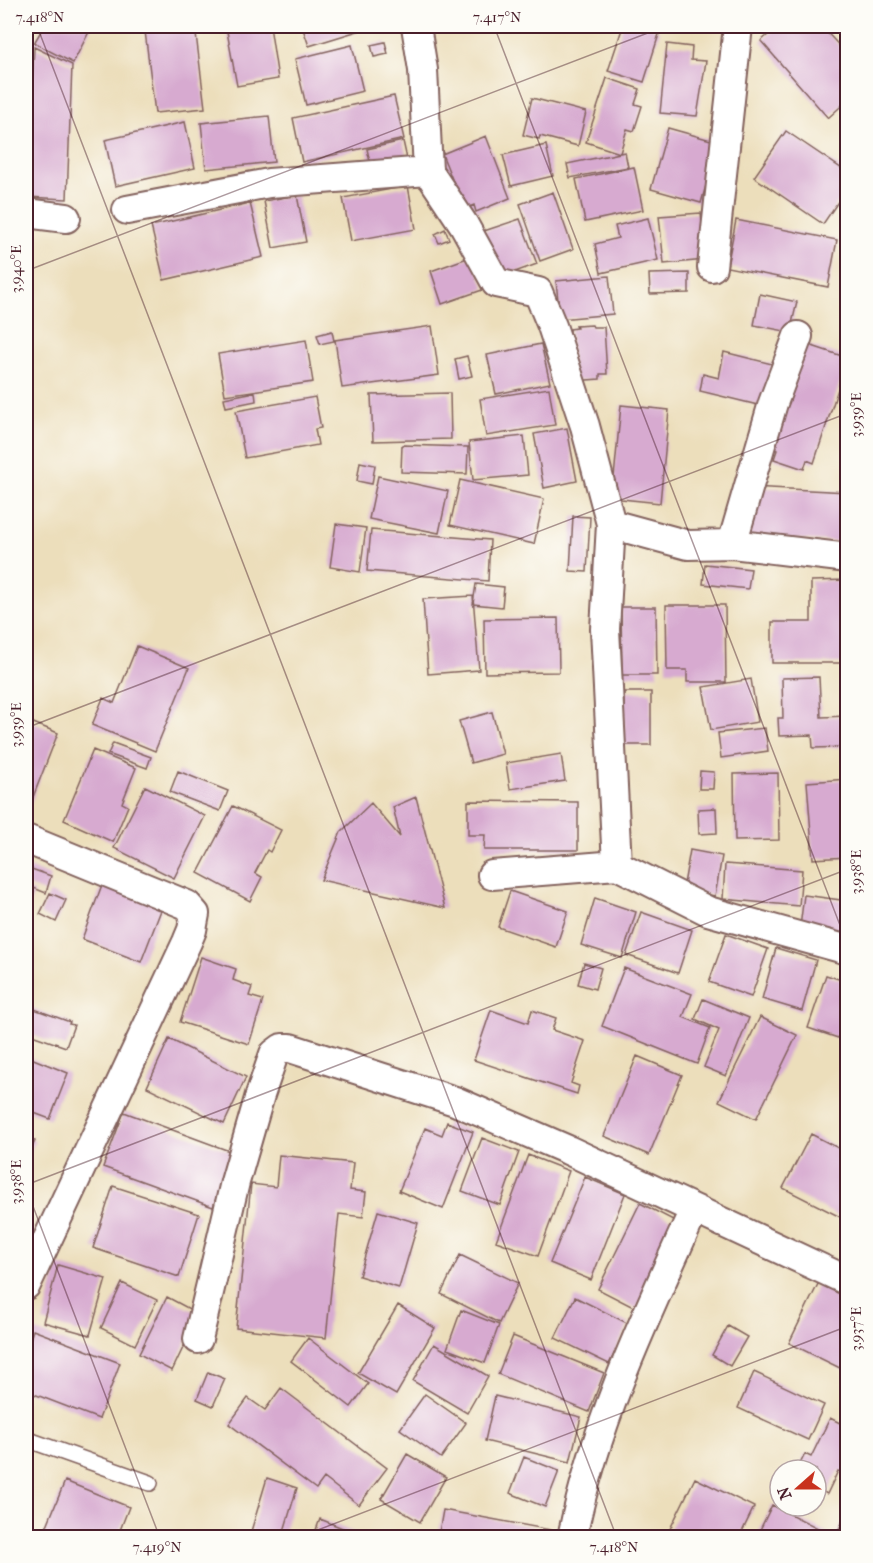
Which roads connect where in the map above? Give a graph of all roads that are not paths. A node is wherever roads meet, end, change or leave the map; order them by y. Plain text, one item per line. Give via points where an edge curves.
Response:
1 (416, 26) edge
2 (738, 26) edge
3 (428, 171) junction
4 (127, 210) dead end
5 (26, 213) edge
6 (66, 218) dead end
7 (712, 267) dead end
8 (798, 336) dead end
9 (611, 524) junction
10 (732, 544) junction
11 (848, 558) edge
12 (26, 839) edge
13 (617, 865) junction
14 (492, 875) dead end
15 (848, 950) edge
16 (694, 1210) junction
17 (36, 1233) edge
18 (848, 1281) edge
19 (26, 1286) edge
20 (198, 1339) dead end
21 (26, 1439) edge
22 (150, 1483) dead end
23 (572, 1538) edge

1 - 3 street via 423,70
2 - 7 street
3 - 4 street via 269,183
3 - 9 street via 464,225 496,284 538,292 585,426
5 - 6 street
8 - 10 street via 773,403
9 - 10 street via 688,545
9 - 13 street via 605,628
10 - 11 street
12 - 17 street via 187,905 195,914 187,942
13 - 14 street
13 - 15 street via 708,911
16 - 18 street
16 - 20 street via 455,1101 282,1048 274,1054 260,1095
16 - 23 street via 604,1419
17 - 19 street
21 - 22 lane

